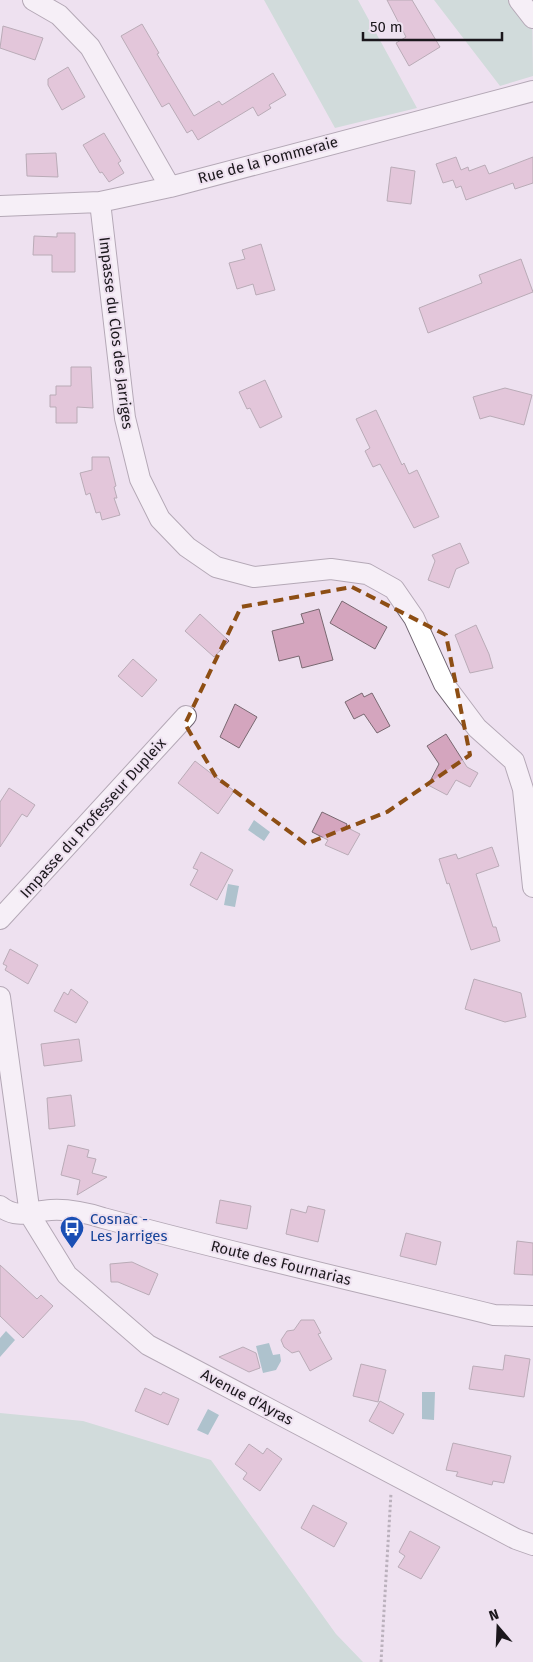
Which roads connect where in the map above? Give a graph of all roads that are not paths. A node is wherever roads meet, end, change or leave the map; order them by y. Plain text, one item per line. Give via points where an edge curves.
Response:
1 (33, 0) edge
2 (519, 0) edge
3 (533, 18) edge
4 (533, 91) edge
5 (170, 187) junction
6 (100, 202) junction
7 (0, 206) edge
8 (186, 716) dead end
9 (533, 887) edge
10 (0, 919) edge
11 (0, 997) edge
12 (0, 1206) edge
13 (30, 1215) junction
14 (533, 1316) edge
15 (533, 1545) edge

1 - 5 street via 59,15 90,47
2 - 3 street
4 - 5 street, Rue de la Pommeraie
5 - 6 street, Rue de la Pommeraie
6 - 7 street, Rue de la Pommeraie
6 - 9 street, Impasse du Clos des Jarriges via 125,418 140,479 160,519 187,547 216,567 254,577 331,568 366,574 394,589 414,618 444,684 477,728 514,761 523,788
8 - 10 street, Impasse du Professeur Dupleix
11 - 13 street
12 - 13 street via 7,1212
13 - 14 street, Route des Fournarias via 50,1210 92,1215 494,1315
13 - 15 street, Avenue d'Ayras via 67,1275 148,1345 516,1539

